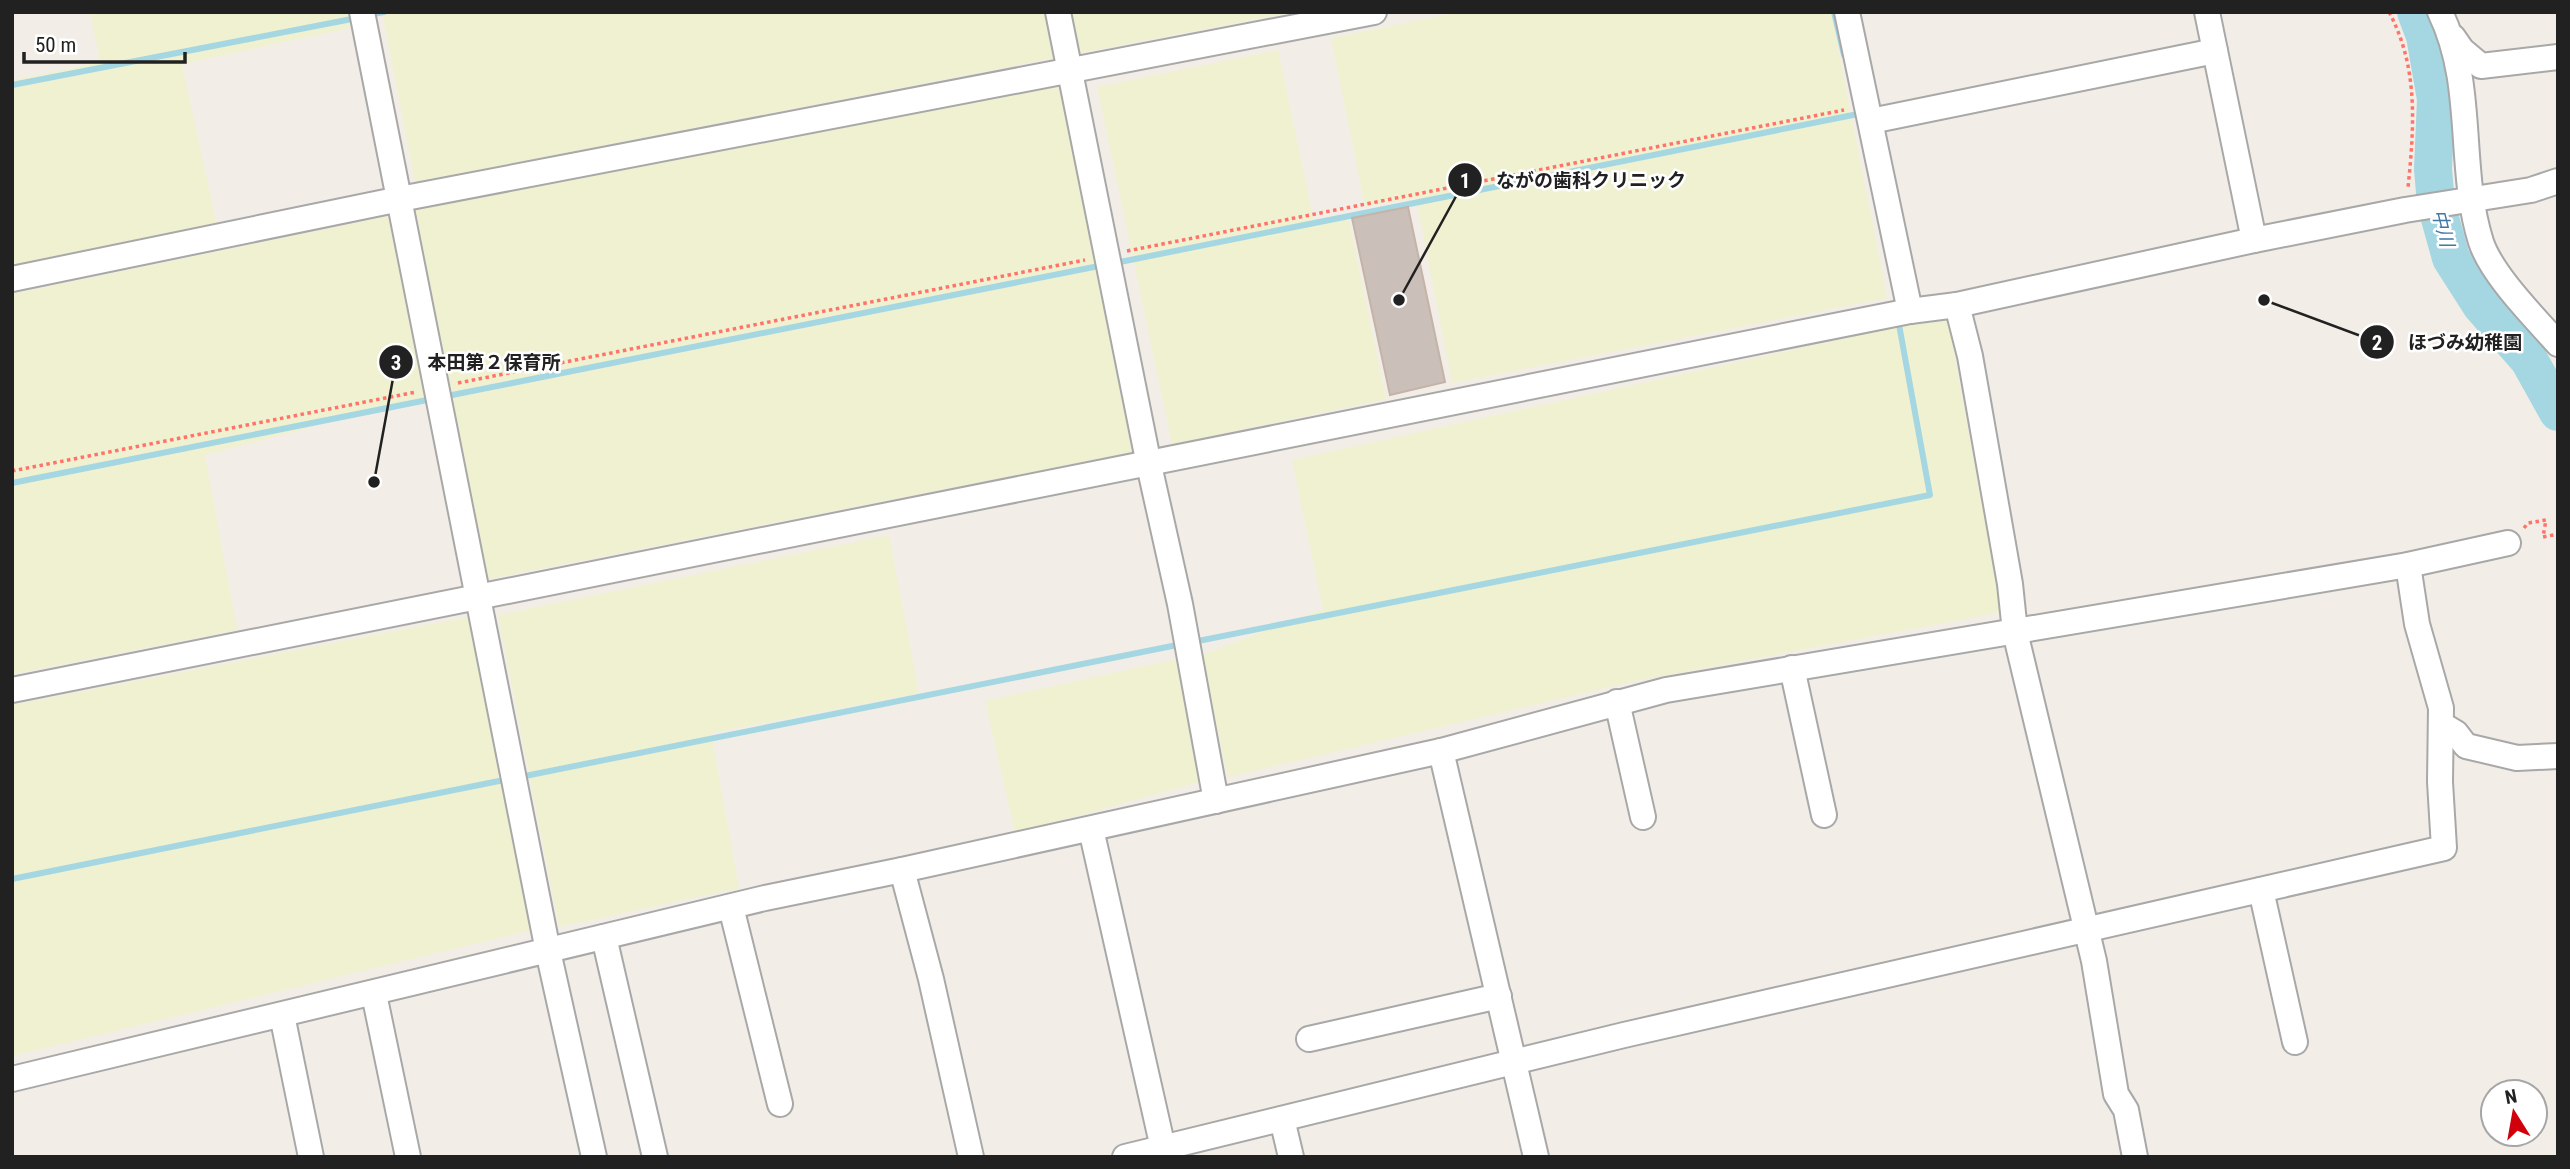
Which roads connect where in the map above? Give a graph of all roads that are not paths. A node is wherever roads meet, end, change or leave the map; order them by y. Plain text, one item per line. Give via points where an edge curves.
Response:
1 (362, 12) edge
2 (1058, 12) edge
3 (1374, 12) edge
4 (1847, 12) edge
5 (2207, 12) edge
6 (2445, 23) edge
7 (2215, 51) junction
8 (2558, 57) edge
9 (1069, 70) junction
10 (1869, 113) junction
11 (2558, 181) edge
12 (2471, 198) junction
13 (400, 199) junction
14 (2254, 240) junction
15 (12, 279) edge
16 (1957, 305) junction
17 (1910, 312) junction
18 (2558, 344) edge
19 (1149, 464) junction
20 (2508, 543) road end
21 (2408, 565) junction
22 (477, 598) junction
23 (2015, 632) junction
24 (1792, 668) junction
25 (12, 690) edge
26 (1617, 702) junction
27 (2441, 724) junction
28 (2466, 746) junction
29 (1441, 751) junction
30 (2555, 757) edge
31 (1216, 801) junction
32 (2442, 802) junction
33 (1824, 816) dead end
34 (1643, 817) dead end
35 (1091, 828) junction
36 (902, 870) junction
37 (2261, 890) junction
38 (731, 906) junction
39 (2086, 930) junction
40 (604, 937) junction
41 (548, 951) junction
42 (374, 994) junction
43 (1499, 996) junction
44 (282, 1015) junction
45 (1309, 1039) dead end
46 (2295, 1042) dead end
47 (1515, 1062) junction
48 (12, 1079) edge
49 (780, 1104) dead end
50 (1282, 1119) junction
51 (1163, 1147) junction
52 (311, 1157) edge
53 (408, 1157) edge
54 (594, 1157) edge
55 (655, 1157) edge
56 (971, 1157) edge
57 (1125, 1157) edge
58 (1291, 1157) edge
59 (1536, 1157) edge
60 (2135, 1157) edge

1 - 13 street
2 - 9 street
3 - 9 street
4 - 10 street
5 - 7 street
6 - 8 street via 2462,50 2481,66
6 - 12 street via 2460,71
7 - 10 street
7 - 14 street
9 - 13 street
9 - 19 street
10 - 17 street
11 - 12 street via 2531,190
12 - 14 street
12 - 18 street via 2482,244 2503,279
13 - 15 street
13 - 22 street
14 - 16 street
16 - 17 street
16 - 23 street via 1975,383
17 - 19 street
19 - 22 street
19 - 31 street
20 - 21 street
21 - 23 street
21 - 27 street
22 - 25 street
22 - 41 street
23 - 24 street
23 - 39 street
24 - 26 street
24 - 33 street
26 - 29 street
26 - 34 street
27 - 28 street
27 - 32 street
28 - 30 street via 2517,758
28 - 32 street
29 - 31 street
29 - 43 street
31 - 35 street
32 - 37 street via 2444,848
35 - 36 street
35 - 51 street
36 - 38 street
36 - 56 street
37 - 39 street
37 - 46 street
38 - 40 street
38 - 49 street
39 - 47 street
39 - 60 street via 2116,1094 2126,1110
40 - 41 street
40 - 55 street
41 - 42 street
41 - 54 street
42 - 44 street
42 - 53 street
43 - 45 street
43 - 47 street
44 - 48 street
44 - 52 street
47 - 50 street
47 - 59 street
50 - 51 street
50 - 58 street
51 - 57 street

